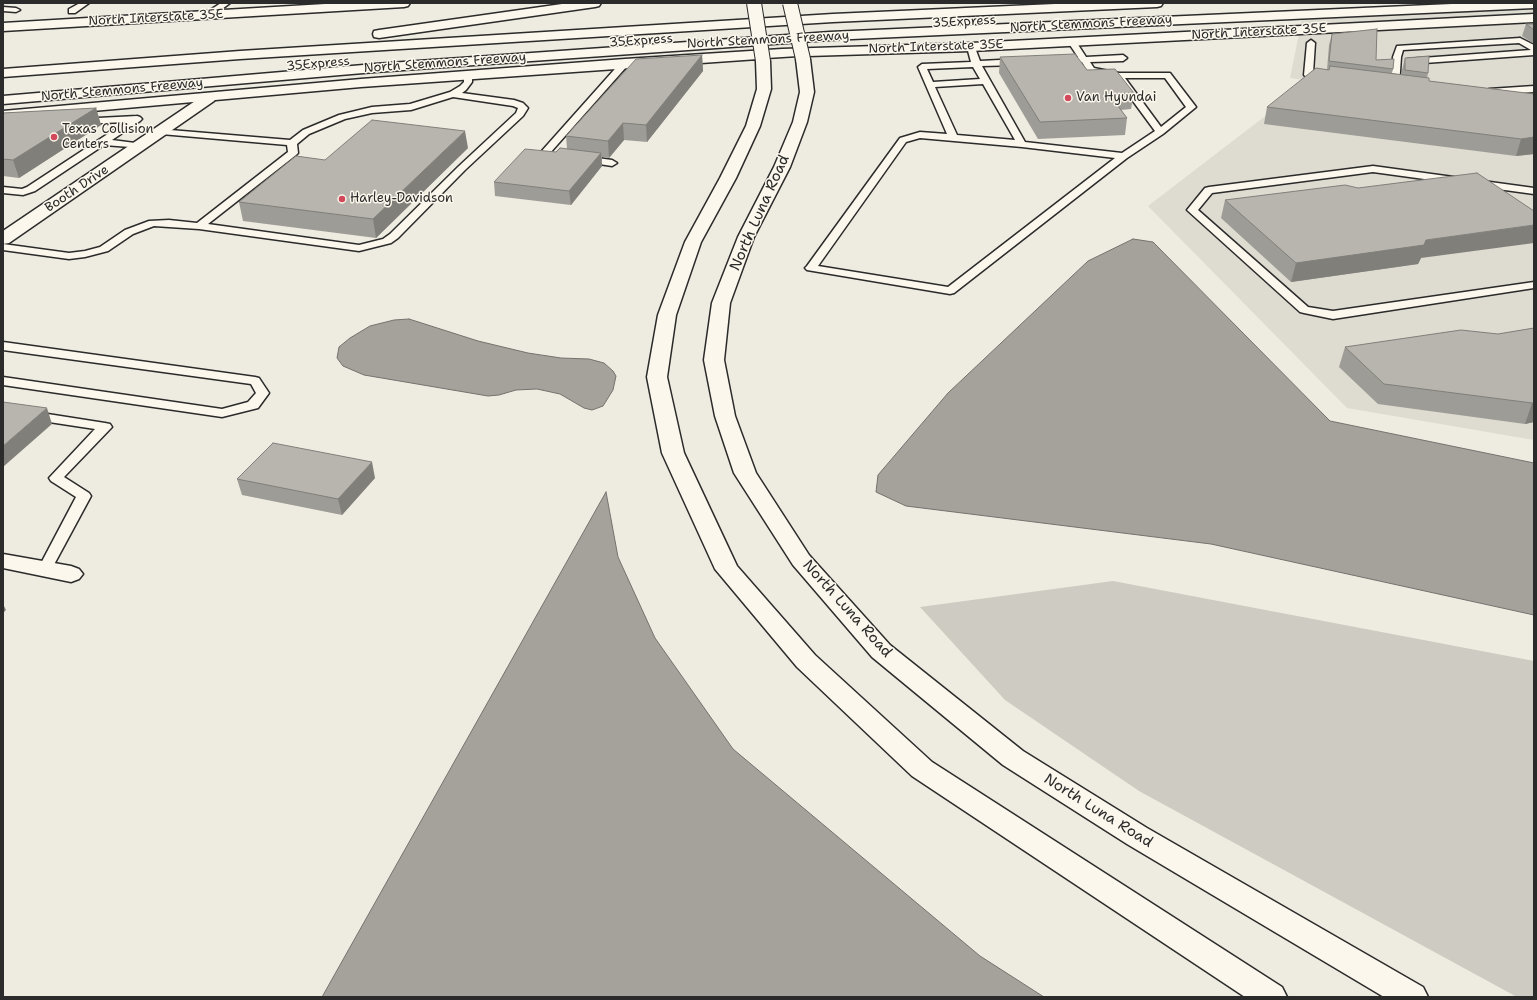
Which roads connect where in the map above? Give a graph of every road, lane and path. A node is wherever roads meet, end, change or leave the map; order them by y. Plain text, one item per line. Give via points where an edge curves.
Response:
1 (85, 3) edge
2 (226, 3) edge
3 (404, 3) edge
4 (595, 3) edge
5 (754, 3) edge
6 (790, 3) edge
7 (1157, 3) edge
8 (1400, 3) edge
9 (1534, 4) edge
10 (3, 9) edge
11 (16, 10) dead end
12 (72, 11) dead end
13 (207, 16) junction
14 (1534, 18) edge
15 (1391, 25) junction
16 (3, 27) edge
17 (1072, 42) junction
18 (1311, 43) dead end
19 (685, 45) junction
20 (971, 47) junction
21 (1534, 48) edge
22 (1534, 52) edge
23 (240, 55) junction
24 (1123, 58) dead end
25 (1069, 60) edge
26 (1084, 60) junction
27 (1030, 62) edge
28 (1396, 62) junction
29 (625, 63) junction
30 (976, 64) junction
31 (3, 73) edge
32 (468, 75) junction
33 (1119, 76) junction
34 (1340, 79) edge
35 (986, 81) junction
36 (929, 85) junction
37 (1395, 86) edge
38 (1534, 89) edge
39 (3, 91) edge
40 (1482, 92) edge
41 (453, 94) junction
42 (209, 98) junction
43 (3, 100) edge
44 (32, 113) junction
45 (3, 115) edge
46 (45, 121) edge
47 (74, 122) edge
48 (161, 131) junction
49 (1160, 132) junction
50 (953, 137) junction
51 (104, 142) junction
52 (292, 143) junction
53 (1022, 144) junction
54 (140, 146) junction
55 (1124, 156) junction
56 (612, 163) dead end
57 (3, 190) edge
58 (1534, 190) edge
59 (199, 226) junction
60 (3, 239) edge
61 (3, 246) edge
62 (1534, 285) edge
63 (3, 346) edge
64 (3, 381) edge
65 (3, 411) edge
66 (3, 561) edge
67 (45, 569) junction
68 (71, 574) dead end
69 (1271, 997) edge
70 (1412, 997) edge

1 - 12 lane
2 - 13 lane
3 - 13 main road, North Interstate 35E
4 - 23 main road
5 - 69 main road, bridge via 763,61 764,89 753,126 693,242 667,315 657,377 673,453 727,569 806,661 922,769
6 - 70 main road, North Luna Road, bridge via 803,59 807,92 800,122 782,168 746,237 722,303 714,360 725,416 749,480 801,560 881,651 1014,758 1137,836
7 - 23 main road, North Stemmons Freeway via 833,18
8 - 39 main road, 35Express via 821,29 382,58
9 - 19 main road, North Stemmons Freeway
10 - 11 lane
13 - 16 main road, North Interstate 35E
14 - 15 main road, North Interstate 35E
15 - 17 main road, North Interstate 35E
15 - 19 main road via 1241,26 744,47
17 - 20 main road, North Interstate 35E
17 - 26 lane
18 - 34 lane via 1308,75
19 - 43 main road, North Stemmons Freeway
20 - 29 main road, North Interstate 35E via 782,53
20 - 30 lane
21 - 28 lane via 1520,40 1400,48
22 - 28 lane
23 - 31 main road, North Stemmons Freeway
24 - 26 lane
25 - 26 lane
26 - 33 lane via 1091,70
27 - 30 lane
28 - 37 lane
29 - 32 main road, North Interstate 35E
29 - 56 lane via 542,155
30 - 35 lane
30 - 36 lane via 922,67
32 - 41 lane via 468,82
32 - 42 main road, North Interstate 35E
33 - 49 lane
33 - 49 lane via 1167,75 1191,108
35 - 36 lane
35 - 53 lane
36 - 50 lane
38 - 40 lane
41 - 52 lane via 411,107 372,110 342,117 306,132
41 - 59 lane via 514,103 523,108 520,114 387,242 359,248
42 - 44 main road, North Interstate 35E
42 - 48 main road, Booth Drive
44 - 45 main road, North Interstate 35E
44 - 46 lane via 33,120
47 - 51 lane via 137,119
48 - 52 lane
48 - 54 main road, Booth Drive
49 - 55 lane
50 - 53 lane
50 - 55 lane via 920,135 903,140 811,268 950,292
51 - 54 lane
51 - 57 lane via 27,192
52 - 59 lane via 293,153
53 - 55 lane
54 - 60 main road, Booth Drive
58 - 62 lane via 1373,169 1209,190 1192,210 1304,310 1333,315
59 - 61 lane via 153,223 129,232 104,249 69,256
63 - 64 lane via 255,380 263,393 253,405 222,413
65 - 67 lane via 105,427 56,478 84,496
66 - 67 main road
67 - 68 main road

